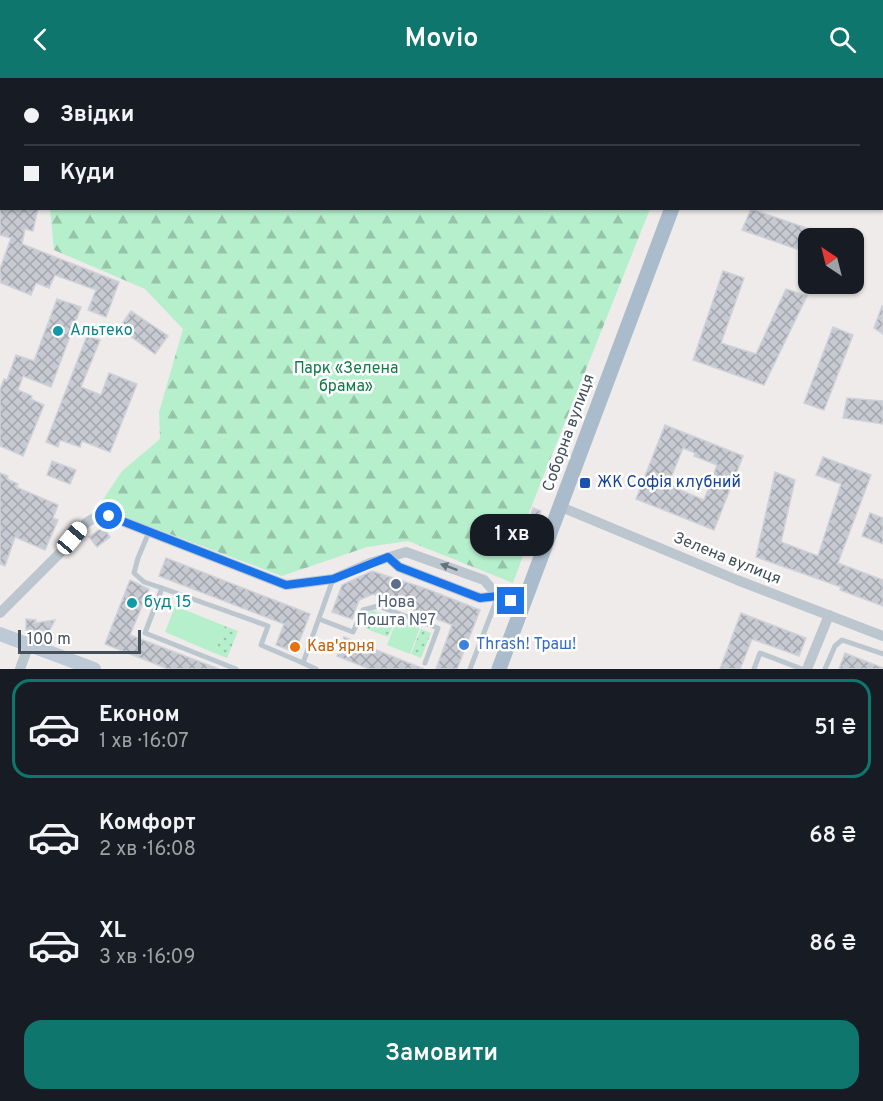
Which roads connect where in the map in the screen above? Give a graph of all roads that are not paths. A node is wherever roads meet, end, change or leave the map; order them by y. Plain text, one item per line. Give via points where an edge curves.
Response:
1 (671, 210) edge
2 (561, 507) junction
3 (150, 531) junction
4 (388, 557) junction
5 (333, 579) junction
6 (162, 588) junction
7 (498, 596) junction
8 (523, 606) junction
9 (0, 613) edge
10 (829, 615) junction
11 (319, 618) junction
12 (0, 634) edge
13 (883, 636) edge
14 (29, 644) junction
15 (883, 654) edge
16 (303, 663) junction
17 (425, 663) dead end
18 (20, 669) edge
19 (94, 669) edge
20 (236, 669) edge
21 (316, 669) edge
22 (470, 669) edge
23 (499, 669) edge
24 (754, 669) edge
25 (805, 669) edge
26 (825, 669) edge

1 - 2 main road, Соборна вулиця
2 - 8 main road, Соборна вулиця
2 - 10 street, Зелена вулиця
3 - 5 street via 286,585
3 - 6 lane via 134,573 144,582
3 - 9 street via 109,516 94,518
4 - 5 street
4 - 7 street via 399,567 480,598
7 -> 4 street via 484,580 406,552
5 - 11 lane
6 - 16 lane via 268,626 261,645
6 - 20 lane via 145,633
7 - 8 street
7 - 22 lane
8 - 23 main road, Соборна вулиця
10 - 13 street, Зелена вулиця
10 - 25 street
11 - 16 lane
11 - 17 lane via 353,632 363,610 378,606 438,628
12 - 14 main road
14 - 18 street
14 - 19 main road
15 - 26 lane via 842,640 835,646
16 - 21 lane
24 - 25 lane via 760,652

